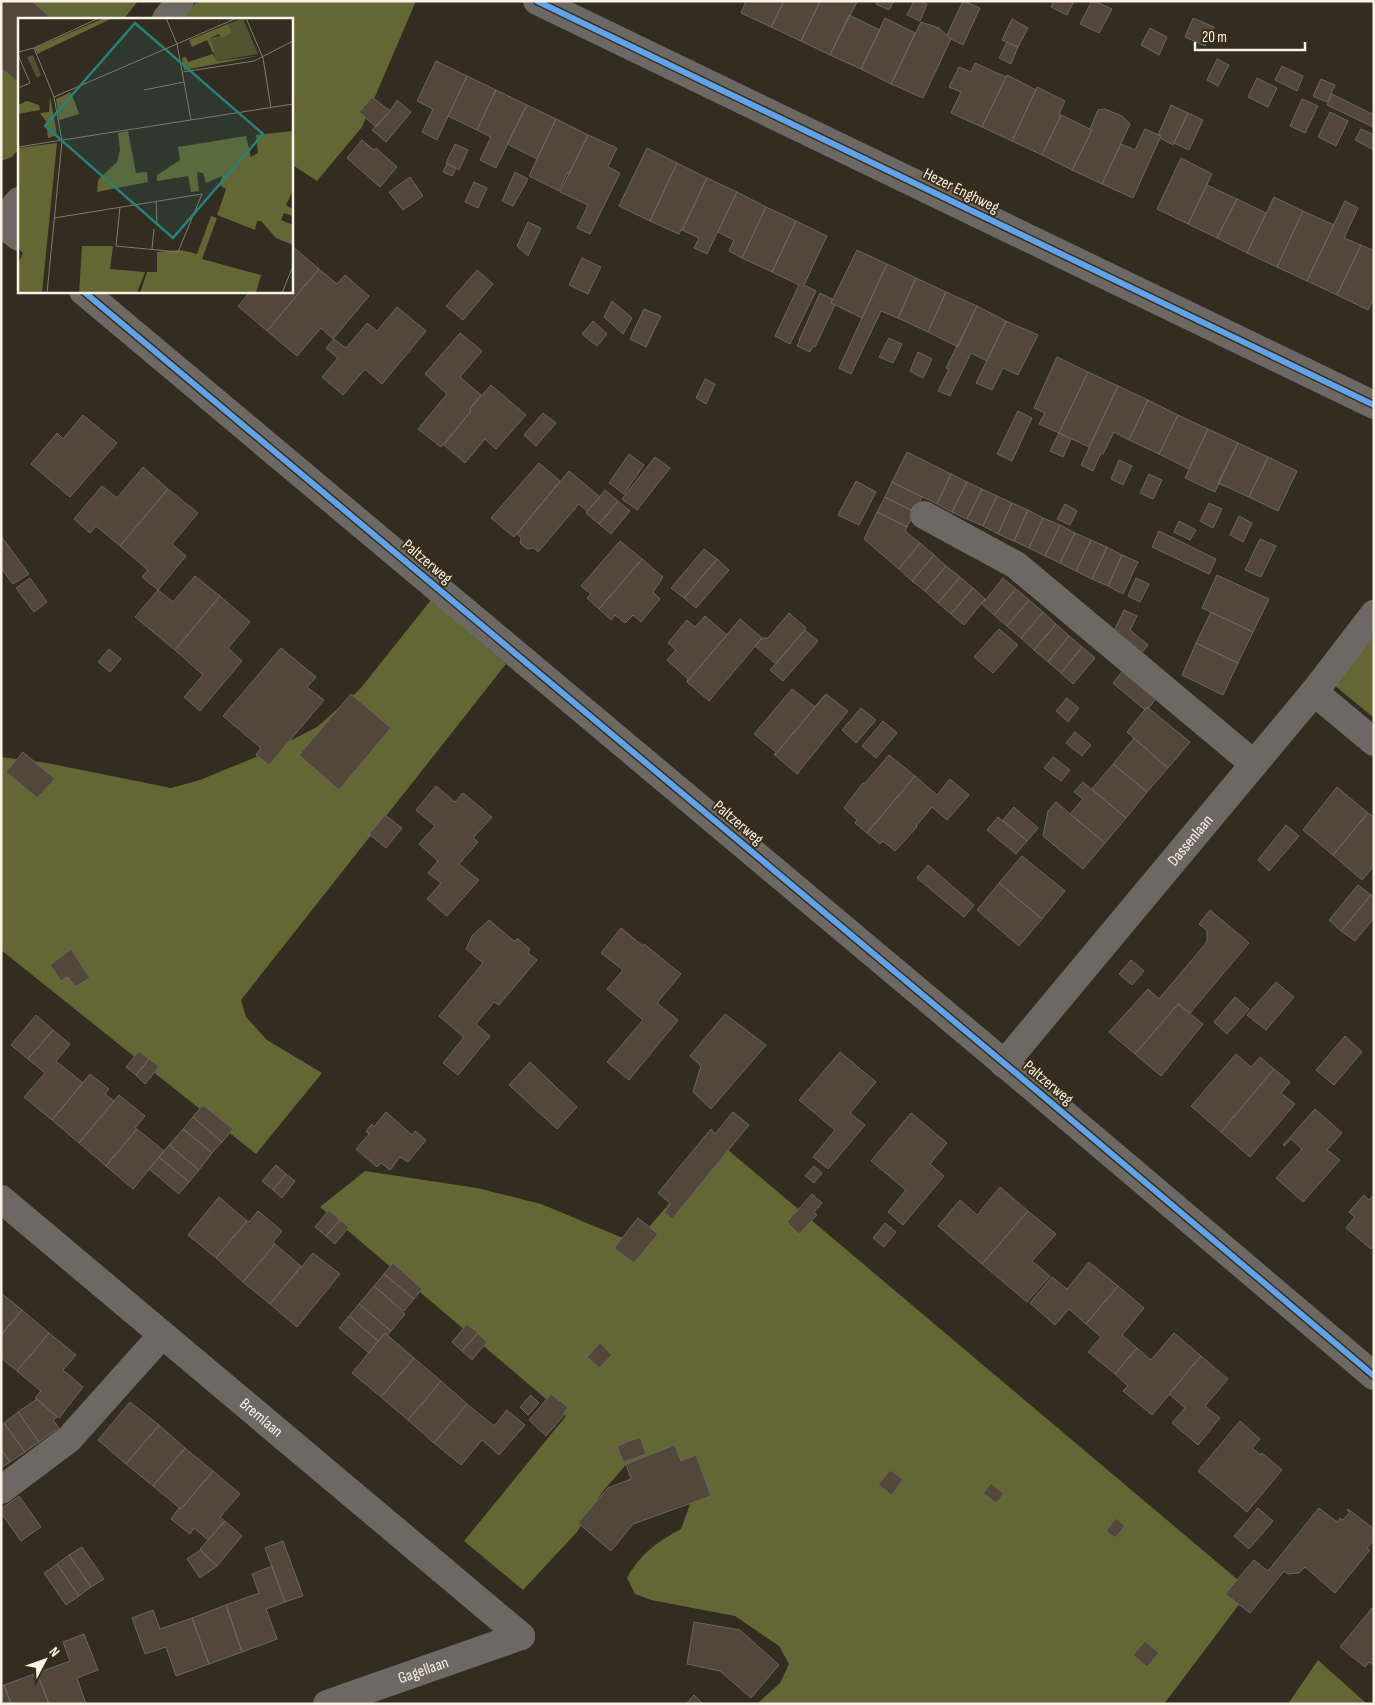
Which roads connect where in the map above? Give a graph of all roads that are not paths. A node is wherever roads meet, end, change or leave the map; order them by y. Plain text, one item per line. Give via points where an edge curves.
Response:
1 (180, 1) edge
2 (537, 1) edge
3 (167, 18) edge
4 (18, 202) edge
5 (1, 222) edge
6 (18, 236) edge
7 (84, 292) edge
8 (1374, 405) edge
9 (924, 515) dead end
10 (1374, 614) edge
11 (1314, 692) junction
12 (1374, 742) edge
13 (1254, 764) junction
14 (1004, 1064) junction
15 (1, 1199) edge
16 (162, 1335) junction
17 (1374, 1376) edge
18 (1, 1490) edge
19 (521, 1636) joint
20 (327, 1704) edge

1 - 3 street
2 - 8 street, Hezer Enghweg
4 - 5 street
5 - 6 street
7 - 14 street, Paltzerweg
9 - 13 street via 1016,565
10 - 11 street, Dassenlaan
11 - 12 street
11 - 13 street, Dassenlaan
13 - 14 street, Dassenlaan
14 - 17 street, Paltzerweg
15 - 16 street, Bremlaan
16 - 18 street via 69,1439
16 - 19 street, Bremlaan
19 - 20 street, Gagellaan

